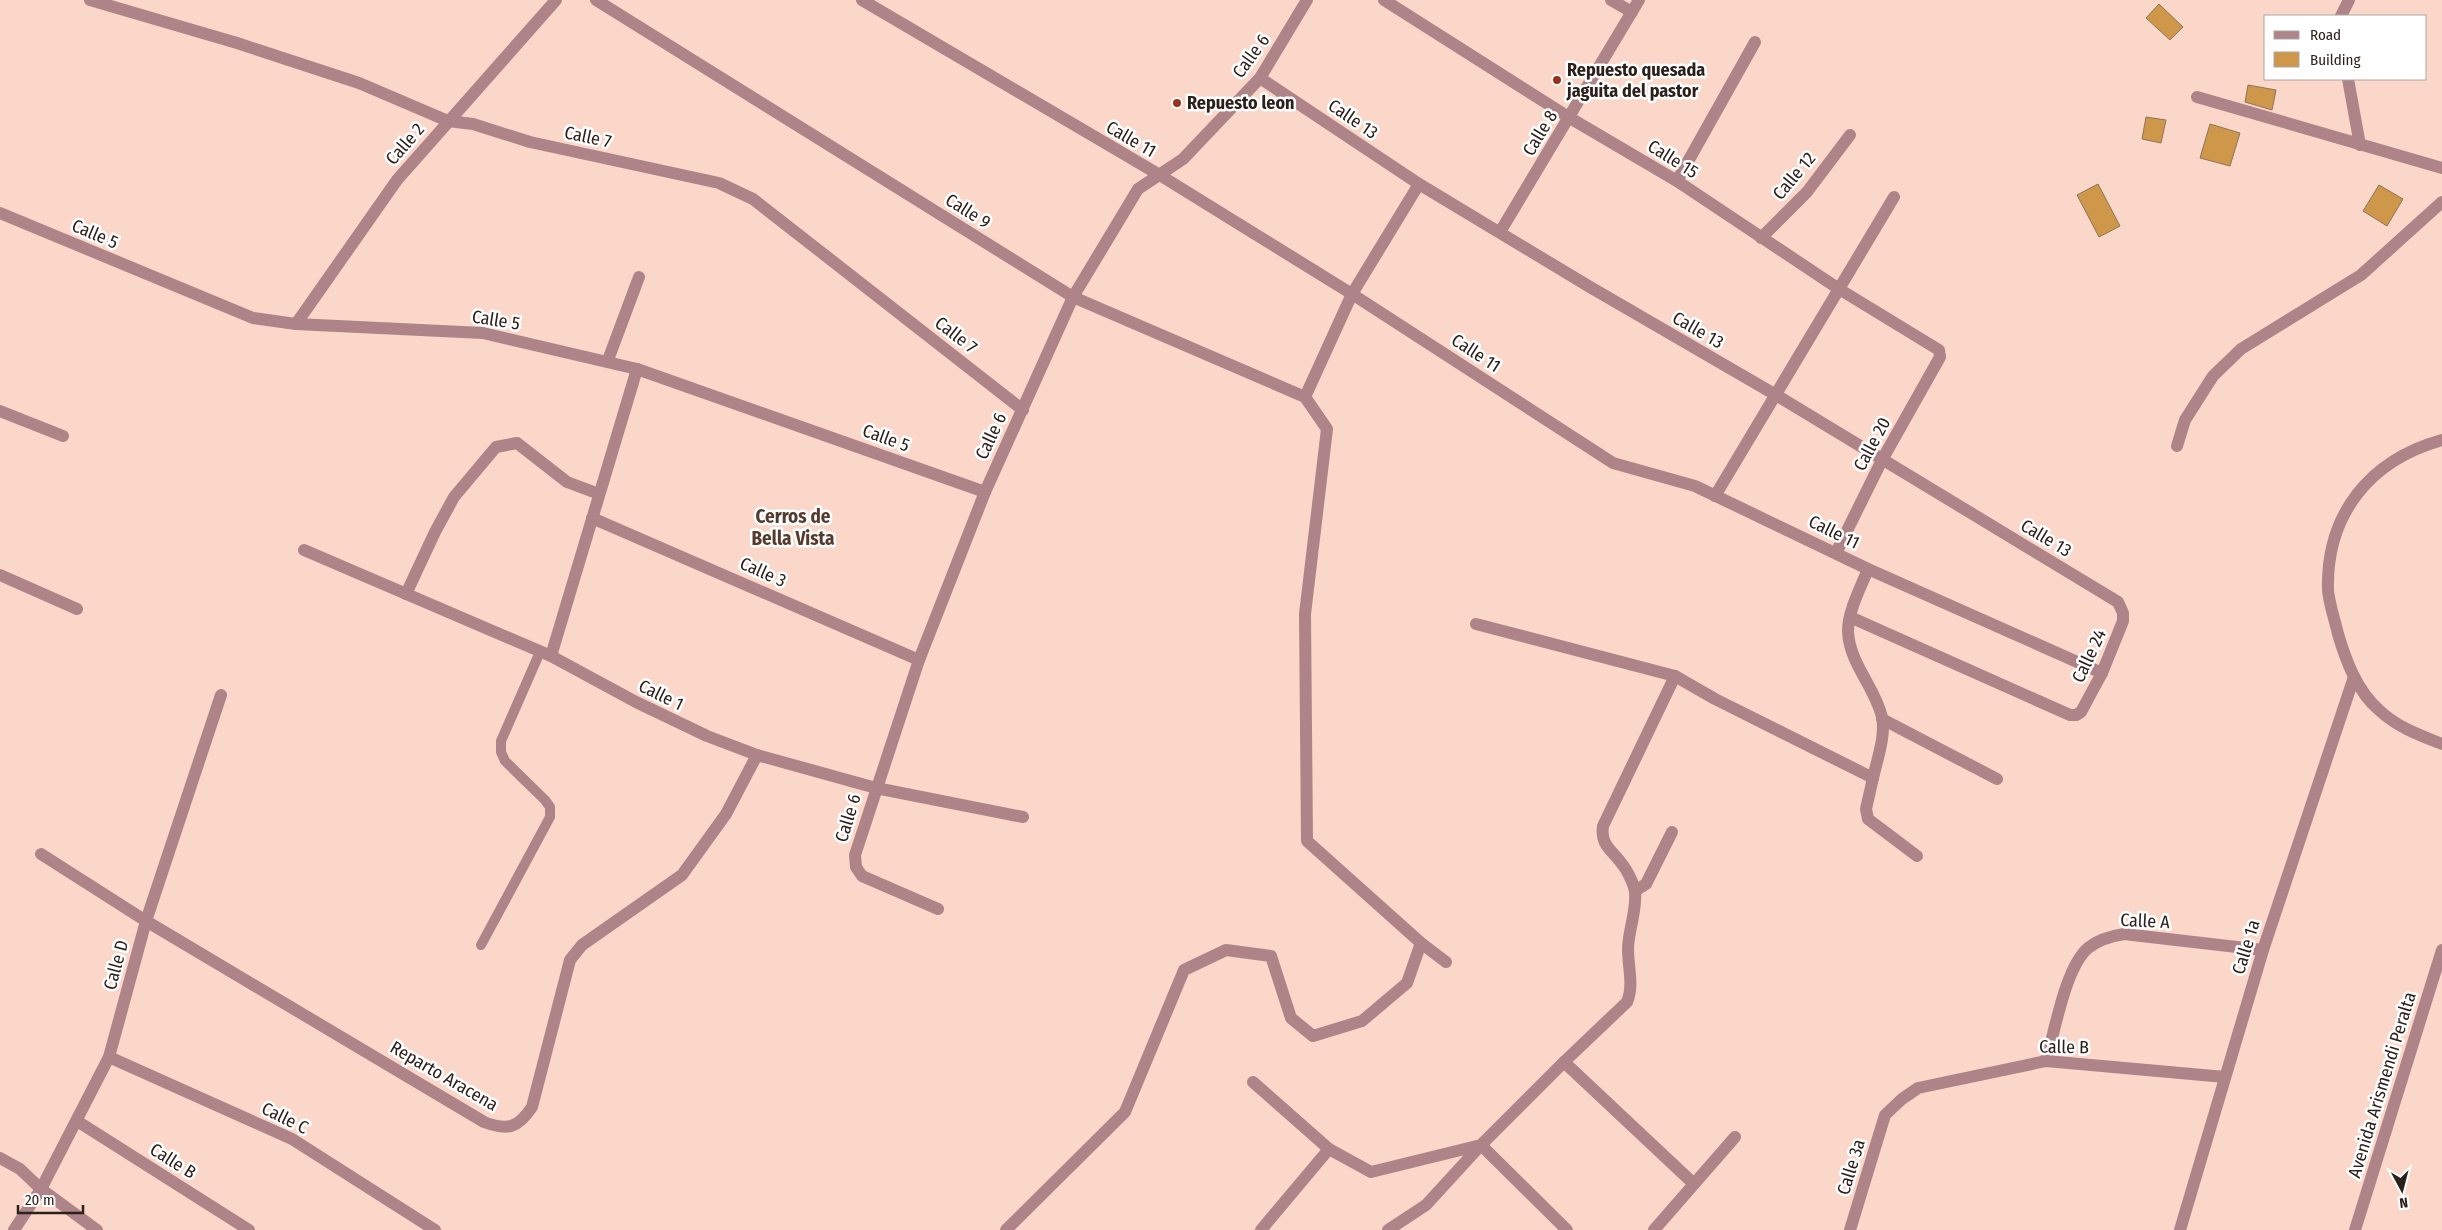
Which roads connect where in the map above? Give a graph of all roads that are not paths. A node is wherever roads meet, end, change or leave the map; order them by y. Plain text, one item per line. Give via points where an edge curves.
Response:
1 (90, 0) edge
2 (556, 0) edge
3 (596, 0) edge
4 (862, 0) edge
5 (1307, 0) edge
6 (1384, 0) edge
7 (1612, 0) edge
8 (1639, 0) edge
9 (2341, 0) edge
10 (2350, 0) edge
11 (1632, 12) junction
12 (2341, 15) edge
13 (2342, 15) edge
14 (1755, 42) dead end
15 (1260, 78) junction
16 (2348, 80) edge
17 (2197, 98) dead end
18 (1570, 118) junction
19 (448, 121) junction
20 (1850, 135) dead end
21 (2360, 144) junction
22 (2442, 168) edge
23 (1158, 174) junction
24 (1677, 181) junction
25 (1419, 184) junction
26 (1894, 198) dead end
27 (2442, 202) edge
28 (0, 213) edge
29 (1500, 232) junction
30 (1761, 238) junction
31 (639, 277) dead end
32 (1839, 289) junction
33 (1352, 294) junction
34 (1073, 297) junction
35 (296, 324) junction
36 (1940, 354) joint
37 (608, 360) junction
38 (637, 369) junction
39 (1776, 395) junction
40 (1305, 396) junction
41 (1022, 410) junction
42 (0, 411) edge
43 (63, 436) dead end
44 (2442, 440) edge
45 (2177, 446) dead end
46 (1882, 460) junction
47 (985, 492) junction
48 (599, 494) junction
49 (1715, 496) junction
50 (592, 518) junction
51 (304, 550) dead end
52 (1836, 552) junction
53 (1868, 568) junction
54 (0, 575) edge
55 (406, 594) junction
56 (2121, 607) joint
57 (77, 609) dead end
58 (1850, 617) junction
59 (1476, 624) dead end
60 (546, 654) junction
61 (919, 660) junction
62 (2102, 673) junction
63 (1676, 676) junction
64 (2354, 677) junction
65 (221, 695) dead end
66 (1882, 719) junction
67 (2442, 744) edge
68 (758, 755) junction
69 (1873, 778) junction
70 (1997, 779) dead end
71 (876, 788) junction
72 (1023, 817) dead end
73 (1672, 832) dead end
74 (41, 854) dead end
75 (1917, 856) dead end
76 (1635, 891) junction
77 (938, 909) dead end
78 (146, 921) junction
79 (1421, 943) junction
80 (481, 945) dead end
81 (2263, 950) junction
82 (2442, 950) edge
83 (1446, 962) dead end
84 (109, 1056) junction
85 (2046, 1061) junction
86 (1564, 1062) junction
87 (2225, 1077) junction
88 (1253, 1082) dead end
89 (1885, 1115) joint
90 (77, 1121) junction
91 (1735, 1137) dead end
92 (1481, 1145) junction
93 (1329, 1149) junction
94 (0, 1158) edge
95 (1694, 1184) junction
96 (41, 1189) junction
97 (14, 1230) edge
98 (97, 1230) edge
99 (250, 1230) edge
100 (435, 1230) edge
101 (1006, 1230) edge
102 (1261, 1230) edge
103 (1388, 1230) edge
104 (1567, 1230) edge
105 (1654, 1230) edge
106 (1850, 1230) edge
107 (2180, 1230) edge
108 (2355, 1230) edge

1 - 19 street, Calle 7 via 359,83
2 - 19 street, Calle 2
3 - 34 street, Calle 9
4 - 23 street, Calle 11
5 - 15 street, Calle 6
6 - 18 street, Calle 15
7 - 11 street
8 - 11 street, Calle 8
9 - 12 street
10 - 13 street
11 - 18 street, Calle 8
14 - 24 street
15 - 23 street, Calle 6 via 1183,159
15 - 25 street, Calle 13
16 - 21 street
17 - 21 street
18 - 24 street, Calle 15
18 - 29 street, Calle 8
19 - 35 street, Calle 2 via 397,180
19 - 41 street, Calle 7 via 473,124 530,142 718,183 754,199
20 - 30 street, Calle 12 via 1807,192
21 - 22 street
23 - 33 street, Calle 11
23 - 34 street, Calle 6 via 1138,189
24 - 30 street, Calle 15
25 - 29 street, Calle 13
25 - 33 street
26 - 32 street
27 - 45 street via 2361,274 2241,349 2213,376 2185,420
28 - 35 street, Calle 5 via 253,318
29 - 39 street, Calle 13
30 - 32 street, Calle 15
31 - 37 street
32 - 36 street, Calle 15
32 - 39 street
33 - 40 street
33 - 49 street, Calle 11 via 1613,462 1695,486
34 - 40 street, Calle 9
34 - 41 street, Calle 6
35 - 37 street, Calle 5 via 484,333
36 - 46 street, Calle 20
37 - 38 street, Calle 5
38 - 47 street, Calle 5
38 - 48 street
39 - 46 street, Calle 13
39 - 49 street
40 - 79 street via 1327,429 1305,614 1307,841
41 - 47 street, Calle 6
42 - 43 street
44 - 64 street via 2418,447 2378,471 2348,504 2337,527 2330,552 2328,592 2345,658
46 - 52 street, Calle 20
46 - 56 street, Calle 13 via 2118,602
47 - 61 street, Calle 6
48 - 50 street
48 - 55 street via 568,482 517,443 496,447 454,497
49 - 52 street, Calle 11
50 - 60 street
50 - 61 street, Calle 3
51 - 55 street, Calle 1
52 - 53 street, Calle 11
53 - 58 street
53 - 62 street, Calle 11
54 - 57 street
55 - 60 street, Calle 1
56 - 62 street, Calle 24 via 2123,621
58 - 62 street, Calle 24 via 2070,715 2081,712
58 - 66 street via 1848,632 1855,657
59 - 63 street
60 - 68 street, Calle 1 via 707,736
60 - 80 lane via 501,741 501,752 505,761 545,800 550,807 550,817
61 - 71 street, Calle 6
63 - 69 street
63 - 76 street via 1603,826 1603,840 1622,864
64 - 67 street via 2384,714 2404,729
64 - 81 street, Calle 1a
65 - 78 street, Calle D
66 - 69 street
66 - 70 street
68 - 71 street, Calle 1
68 - 78 street, Reparto Aracena via 726,814 682,874 582,946 570,960 532,1107 524,1119 513,1126 498,1127 484,1122
69 - 75 street via 1866,809 1868,820
71 - 72 street, Calle 1
71 - 77 street, Calle 6 via 855,855 856,866 862,876
73 - 76 street via 1646,884
74 - 78 street, Reparto Aracena
76 - 86 street via 1628,948 1631,994 1628,1002
78 - 84 street, Calle D
79 - 83 street
79 - 101 street via 1407,983 1362,1021 1313,1036 1291,1018 1271,956 1226,950 1184,970 1125,1112
81 - 85 street, Calle A via 2124,934 2106,937 2088,948 2075,965
81 - 87 street, Calle 1a
82 - 108 street, Avenida Arismendi Peralta
84 - 90 street, Calle D
84 - 100 street, Calle C via 292,1139
85 - 87 street, Calle B
85 - 89 street, Calle B via 1918,1088
86 - 92 street
86 - 95 street
87 - 107 street, Calle 1a
88 - 93 street
89 - 106 street, Calle 3a
90 - 96 street, Calle D
90 - 99 street, Calle B
91 - 95 street
92 - 93 street via 1371,1172
92 - 103 street via 1426,1205
92 - 104 street
93 - 102 street
94 - 96 street via 20,1169
95 - 105 street
96 - 97 street, Calle D
96 - 98 street

